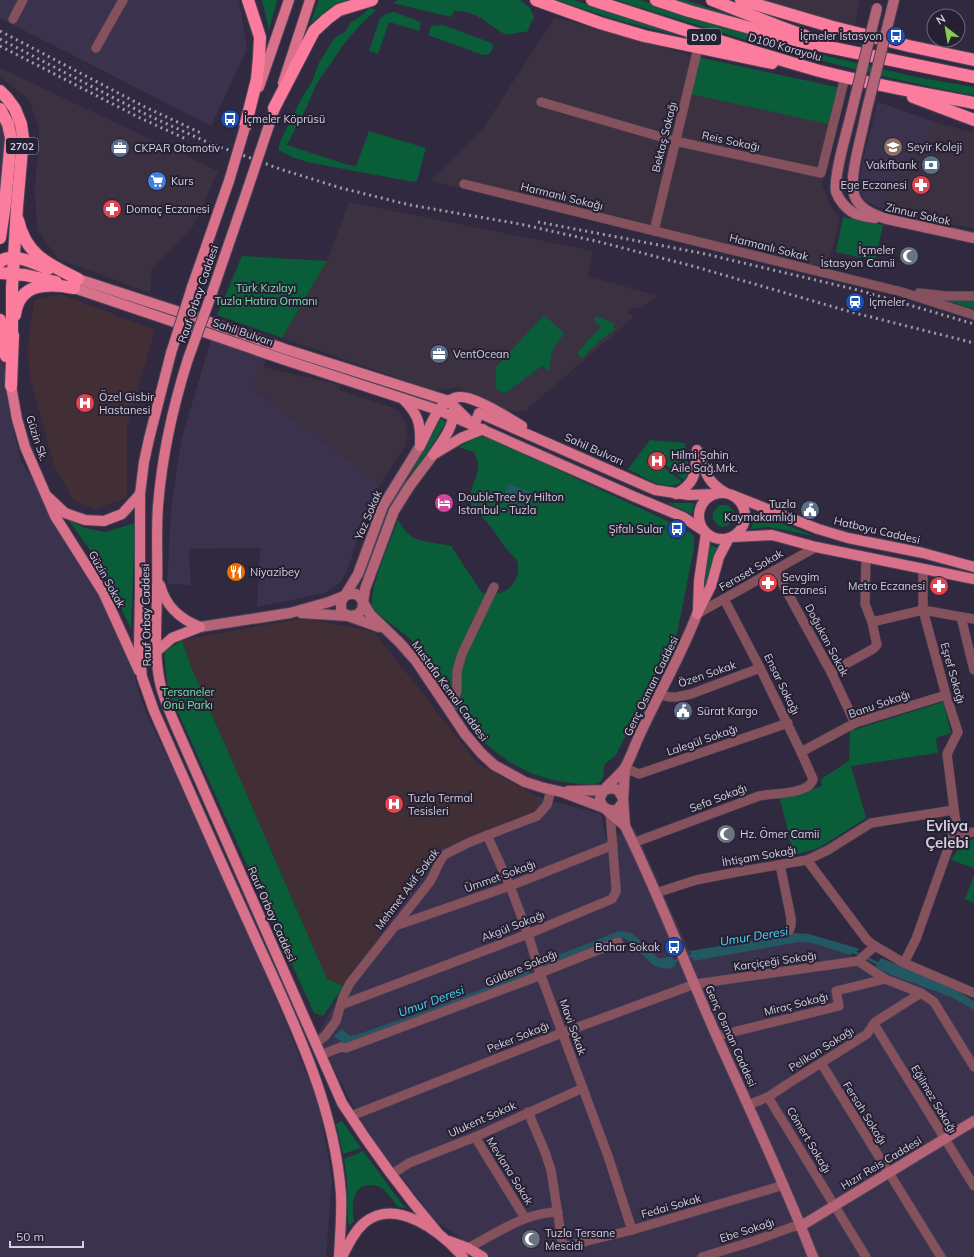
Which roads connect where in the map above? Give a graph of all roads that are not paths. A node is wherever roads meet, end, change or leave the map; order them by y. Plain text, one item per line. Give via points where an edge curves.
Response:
1 (23, 0) edge
2 (123, 0) edge
3 (248, 0) edge
4 (289, 0) edge
5 (310, 0) edge
6 (372, 0) edge
7 (536, 0) edge
8 (592, 0) edge
9 (656, 0) edge
10 (712, 0) edge
11 (741, 0) edge
12 (894, 0) edge
13 (878, 4) edge
14 (14, 19) dead end
15 (96, 48) dead end
16 (698, 48) junction
17 (870, 55) junction
18 (974, 60) edge
19 (817, 70) junction
20 (845, 77) junction
21 (974, 77) edge
22 (887, 87) junction
23 (0, 91) edge
24 (541, 102) dead end
25 (974, 103) edge
26 (274, 108) junction
27 (0, 109) edge
28 (952, 111) junction
29 (974, 116) edge
30 (974, 120) edge
31 (245, 127) junction
32 (675, 141) junction
33 (464, 184) dead end
34 (16, 207) junction
35 (887, 219) junction
36 (1, 222) edge
37 (654, 231) junction
38 (0, 238) edge
39 (974, 238) edge
40 (14, 257) junction
41 (0, 262) edge
42 (0, 273) edge
43 (13, 274) junction
44 (76, 284) junction
45 (902, 292) junction
46 (974, 296) edge
47 (974, 315) edge
48 (0, 320) edge
49 (12, 342) junction
50 (3, 357) edge
51 (11, 386) junction
52 (401, 397) junction
53 (449, 402) junction
54 (411, 407) junction
55 (438, 412) junction
56 (453, 418) junction
57 (476, 431) junction
58 (551, 444) junction
59 (420, 446) junction
60 (433, 455) junction
61 (140, 494) junction
62 (676, 494) junction
63 (715, 494) junction
64 (729, 494) junction
65 (46, 495) junction
66 (705, 532) junction
67 (731, 538) junction
68 (816, 547) junction
69 (866, 558) junction
70 (974, 567) edge
71 (775, 570) junction
72 (923, 570) junction
73 (157, 578) junction
74 (974, 579) edge
75 (494, 587) dead end
76 (344, 596) junction
77 (724, 599) junction
78 (363, 601) junction
79 (922, 610) junction
80 (290, 613) junction
81 (697, 614) junction
82 (348, 616) junction
83 (961, 617) junction
84 (974, 619) edge
85 (872, 622) junction
86 (200, 627) junction
87 (385, 629) junction
88 (157, 651) junction
89 (760, 668) junction
90 (974, 670) edge
91 (831, 672) junction
92 (142, 677) junction
93 (660, 695) junction
94 (946, 695) junction
95 (452, 706) dead end
96 (788, 723) junction
97 (855, 723) junction
98 (802, 752) junction
99 (625, 768) junction
100 (812, 782) joint
101 (551, 790) junction
102 (605, 790) junction
103 (562, 792) junction
104 (623, 798) junction
105 (954, 810) junction
106 (608, 811) junction
107 (625, 826) junction
108 (974, 832) edge
109 (487, 835) junction
110 (953, 835) junction
111 (633, 843) junction
112 (613, 845) junction
113 (807, 860) junction
114 (780, 865) junction
115 (510, 886) junction
116 (656, 893) junction
117 (394, 926) junction
118 (789, 931) dead end
119 (528, 934) junction
120 (618, 942) dead end
121 (872, 949) junction
122 (859, 960) junction
123 (904, 963) junction
124 (540, 973) junction
125 (885, 979) junction
126 (695, 984) junction
127 (921, 993) junction
128 (974, 993) edge
129 (341, 1005) junction
130 (874, 1024) junction
131 (562, 1033) junction
132 (717, 1036) junction
133 (316, 1043) junction
134 (321, 1055) junction
135 (821, 1063) junction
136 (974, 1067) edge
137 (583, 1088) junction
138 (768, 1097) junction
139 (748, 1105) junction
140 (528, 1112) junction
141 (351, 1116) junction
142 (974, 1121) edge
143 (475, 1137) junction
144 (944, 1139) junction
145 (888, 1173) junction
146 (392, 1174) junction
147 (784, 1185) junction
148 (974, 1186) edge
149 (834, 1206) junction
150 (558, 1212) junction
151 (525, 1218) junction
152 (801, 1226) junction
153 (632, 1230) junction
154 (441, 1236) junction
155 (468, 1248) junction
156 (339, 1257) edge
157 (342, 1257) edge
158 (463, 1257) edge
159 (483, 1257) edge
160 (702, 1257) edge
161 (813, 1257) edge
162 (866, 1257) edge
163 (941, 1257) edge

1 - 14 street
2 - 15 street
3 - 31 highway via 260,37 260,57
4 - 31 main road, Rauf Orbay Caddesi
5 - 26 main road, Rauf Orbay Caddesi
6 - 26 highway via 339,10 312,33
7 - 16 highway via 620,29
8 - 19 highway, D100 Karayolu / D100
9 - 17 highway, D100 Karayolu / D100 via 794,40
10 - 17 highway via 817,40
11 - 18 highway via 833,27
12 - 35 street, Zinnur Sokak, bridge via 852,176 852,186 861,207
13 - 35 street, bridge via 840,160 836,191 846,208 854,213
16 - 19 highway via 761,62
16 - 32 street, Bektaş Sokağı
17 - 21 highway, D100 Karayolu / D100
19 - 20 highway, D100 Karayolu / D100
20 - 22 highway, D100 Karayolu / D100
20 - 32 street, Reis Sokağı via 821,173
22 - 25 highway, D100 Karayolu / D100
22 - 28 highway
23 - 34 highway, 2702 via 15,109 23,138
24 - 32 street, Reis Sokağı
26 - 73 main road, Rauf Orbay Caddesi, bridge via 178,390 162,472 157,522
27 - 36 highway, 2702 via 8,124 11,138
28 - 29 highway
28 - 30 highway
31 - 61 main road, Rauf Orbay Caddesi, bridge via 171,353 144,462
32 - 37 street, Bektaş Sokağı
33 - 37 street, Harmanlı Sokağı
34 - 40 highway, 2702
34 - 44 highway via 20,229 29,246 37,256
35 - 39 street, Zinnur Sokak
36 - 38 highway, 2702
37 - 45 street, Harmanlı Sokak
40 - 41 highway via 3,258
40 - 43 highway
40 - 44 highway, Sahil Bulvarı
42 - 43 highway, Sahil Bulvarı
43 - 44 highway, Sahil Bulvarı
43 - 49 highway
44 - 49 highway via 35,287 27,292 19,300
44 - 52 main road, Sahil Bulvarı via 282,359
44 - 53 main road, Sahil Bulvarı via 198,318
45 - 46 street, Harmanlı Sokak
45 - 47 street, Harmanlı Sokak
48 - 50 highway
49 - 51 highway
50 - 51 highway
51 - 65 main road, Güzin Sk. via 25,446
52 - 54 main road
52 - 55 main road, Sahil Bulvarı
53 - 55 main road
53 - 56 main road
53 - 57 main road, Sahil Bulvarı
53 - 58 main road via 459,396 473,400
54 - 55 street
54 - 59 main road via 419,420
55 - 56 main road, Sahil Bulvarı
55 - 59 main road
56 - 57 main road, Sahil Bulvarı
56 - 60 main road
57 - 58 main road, Sahil Bulvarı via 478,413
57 - 60 main road
57 - 66 main road, Sahil Bulvarı via 684,518
58 - 62 main road, Sahil Bulvarı via 647,487
59 - 76 street, Yaz Sokak via 384,506 358,574
60 - 78 street, Yaz Sokak via 394,511 365,589
61 - 65 main road via 122,514 104,521 85,520 65,512
61 - 92 main road, Rauf Orbay Caddesi via 139,646
62 - 63 main road, Sahil Bulvarı
62 - 64 main road via 687,487 693,477 697,450 709,480
63 - 64 main road
63 - 66 main road via 703,503 700,510 700,524
64 - 67 main road via 738,499 746,512 744,527
64 - 70 main road, Hatboyu Caddesi via 848,538 923,553
65 - 92 main road, Güzin Sokak via 54,516 103,592
66 - 67 main road via 717,539
66 - 81 main road
67 - 68 main road via 772,535
67 - 81 main road via 719,557 711,586
68 - 69 main road
68 - 71 street, Feraset Sokak
69 - 72 main road
69 - 85 street via 866,604
71 - 77 street, Feraset Sokak
71 - 91 street, Doğukan Sokak
72 - 74 main road
72 - 79 street, Eşref Sokağı
73 - 86 main road via 164,598 170,606 184,620
73 - 88 main road, Rauf Orbay Caddesi
75 - 95 street via 462,654 457,671 457,691
76 - 78 street via 356,594
76 - 80 street, Mustafa Kemal Caddesi
76 - 82 street via 340,602 341,609
77 - 81 street, Feraset Sokak
77 - 89 street, Ensar Sokağı
78 - 82 street via 360,613
78 - 87 street, Mustafa Kemal Caddesi via 370,614
79 - 83 street
79 - 85 street
79 - 94 street, Eşref Sokağı
80 - 82 street, Mustafa Kemal Caddesi
80 - 86 street, Mustafa Kemal Caddesi
81 - 93 street, Genç Osman Caddesi
82 - 87 street, Mustafa Kemal Caddesi
83 - 84 street
83 - 90 street
85 - 91 street via 877,645
86 - 88 main road via 172,638
87 - 101 street, Mustafa Kemal Caddesi via 416,661 485,758 525,782
88 - 133 main road, Rauf Orbay Caddesi via 161,687 172,716
89 - 93 street, Özen Sokak via 691,694 676,697
89 - 96 street, Ensar Sokağı
91 - 97 street, Doğukan Sokak
92 - 156 main road, Rauf Orbay Caddesi via 154,711 288,1012 320,1092 331,1132 341,1192
93 - 99 street, Genç Osman Caddesi
94 - 97 street, Banu Sokağı
94 - 105 street, Eşref Sokağı via 958,732 947,754
96 - 98 street, Ensar Sokağı
96 - 99 street, Lalegül Sokağı via 639,774
97 - 98 street, Banu Sokağı
98 - 100 street, Ensar Sokağı
99 - 102 street, Genç Osman Caddesi
99 - 104 street, Genç Osman Caddesi
100 - 111 street, Sefa Sokağı via 786,794 759,796
101 - 103 street, Mustafa Kemal Caddesi
101 - 109 street, Mehmet Akif Sokak via 547,805 537,816
102 - 103 street, Mustafa Kemal Caddesi
102 - 104 street via 615,788 621,792
102 - 106 street via 600,800
103 - 106 street, Mustafa Kemal Caddesi
104 - 106 street via 618,809
104 - 107 street, Genç Osman Caddesi
105 - 110 street, Eşref Sokağı via 956,824
105 - 113 street, İhtişam Sokağı via 871,823
106 - 107 street, Genç Osman Caddesi
106 - 112 street, Akgül Sokağı
107 - 111 street, Genç Osman Caddesi
108 - 110 street
109 - 115 street, Mavi Sokak
109 - 117 street, Mehmet Akif Sokak via 444,855 429,883
110 - 123 street, Eşref Sokağı via 916,939
111 - 116 street, Genç Osman Caddesi
112 - 115 street, Ümmet Sokağı
112 - 119 street, Akgül Sokağı via 616,892 612,899
113 - 114 street, İhtişam Sokağı
113 - 121 street
114 - 116 street, İhtişam Sokağı via 696,880
114 - 118 street via 792,925
115 - 117 street, Ümmet Sokağı
115 - 119 street, Mavi Sokak
116 - 126 street, Genç Osman Caddesi
117 - 129 street, Mehmet Akif Sokak via 350,983
119 - 124 street, Mavi Sokak
119 - 129 street, Akgül Sokağı
120 - 124 street, Güldere Sokağı
121 - 122 street
121 - 123 street
122 - 125 street
122 - 126 street, Karçiçeği Sokağı
123 - 128 street
124 - 131 street, Mavi Sokak
124 - 134 street, Güldere Sokağı via 536,978
125 - 127 street
125 - 132 street, Miraç Sokağı via 836,991 840,1006
126 - 131 street, Peker Sokağı
126 - 132 street, Genç Osman Caddesi
127 - 130 street, Pelikan Sokağı
127 - 136 street via 934,1002
129 - 133 street, Mehmet Akif Sokak via 332,1028
130 - 135 street, Pelikan Sokağı via 868,1034
130 - 144 street, Eğilmez Sokağı
131 - 137 street, Mavi Sokak
131 - 141 street, Peker Sokağı
132 - 139 street, Genç Osman Caddesi
133 - 134 main road, Rauf Orbay Caddesi
134 - 141 main road, Rauf Orbay Caddesi via 342,1103
135 - 138 street, Pelikan Sokağı
135 - 145 street, Fersah Sokağı
137 - 140 street, Ulukent Sokak
137 - 153 street, Mavi Sokak
138 - 139 street, Pelikan Sokağı
138 - 149 street, Cömert Sokağı
139 - 147 street, Genç Osman Caddesi
140 - 143 street, Ulukent Sokak
140 - 150 street via 548,1160
141 - 146 main road, Rauf Orbay Caddesi
142 - 144 street, Hızır Reis Caddesi
143 - 146 street, Ulukent Sokak via 408,1163
143 - 151 street, Mevlana Sokak
144 - 145 street, Hızır Reis Caddesi
144 - 148 street, Eğilmez Sokağı
145 - 149 street, Hızır Reis Caddesi
145 - 163 street, Fersah Sokağı
146 - 154 main road, Rauf Orbay Caddesi
147 - 152 street, Genç Osman Caddesi
147 - 153 street, Fedai Sokak
149 - 152 street, Hızır Reis Caddesi
149 - 162 street, Cömert Sokağı
150 - 151 street via 544,1212
150 - 153 street, Fedai Sokak via 563,1246
151 - 155 street
152 - 160 street, Ebe Sokağı
152 - 161 street, Genç Osman Caddesi
154 - 155 main road, Rauf Orbay Caddesi
154 - 157 main road, Rauf Orbay Caddesi via 415,1220 392,1214 383,1215 365,1222
154 - 158 main road, Rauf Orbay Caddesi
155 - 159 main road, Rauf Orbay Caddesi

